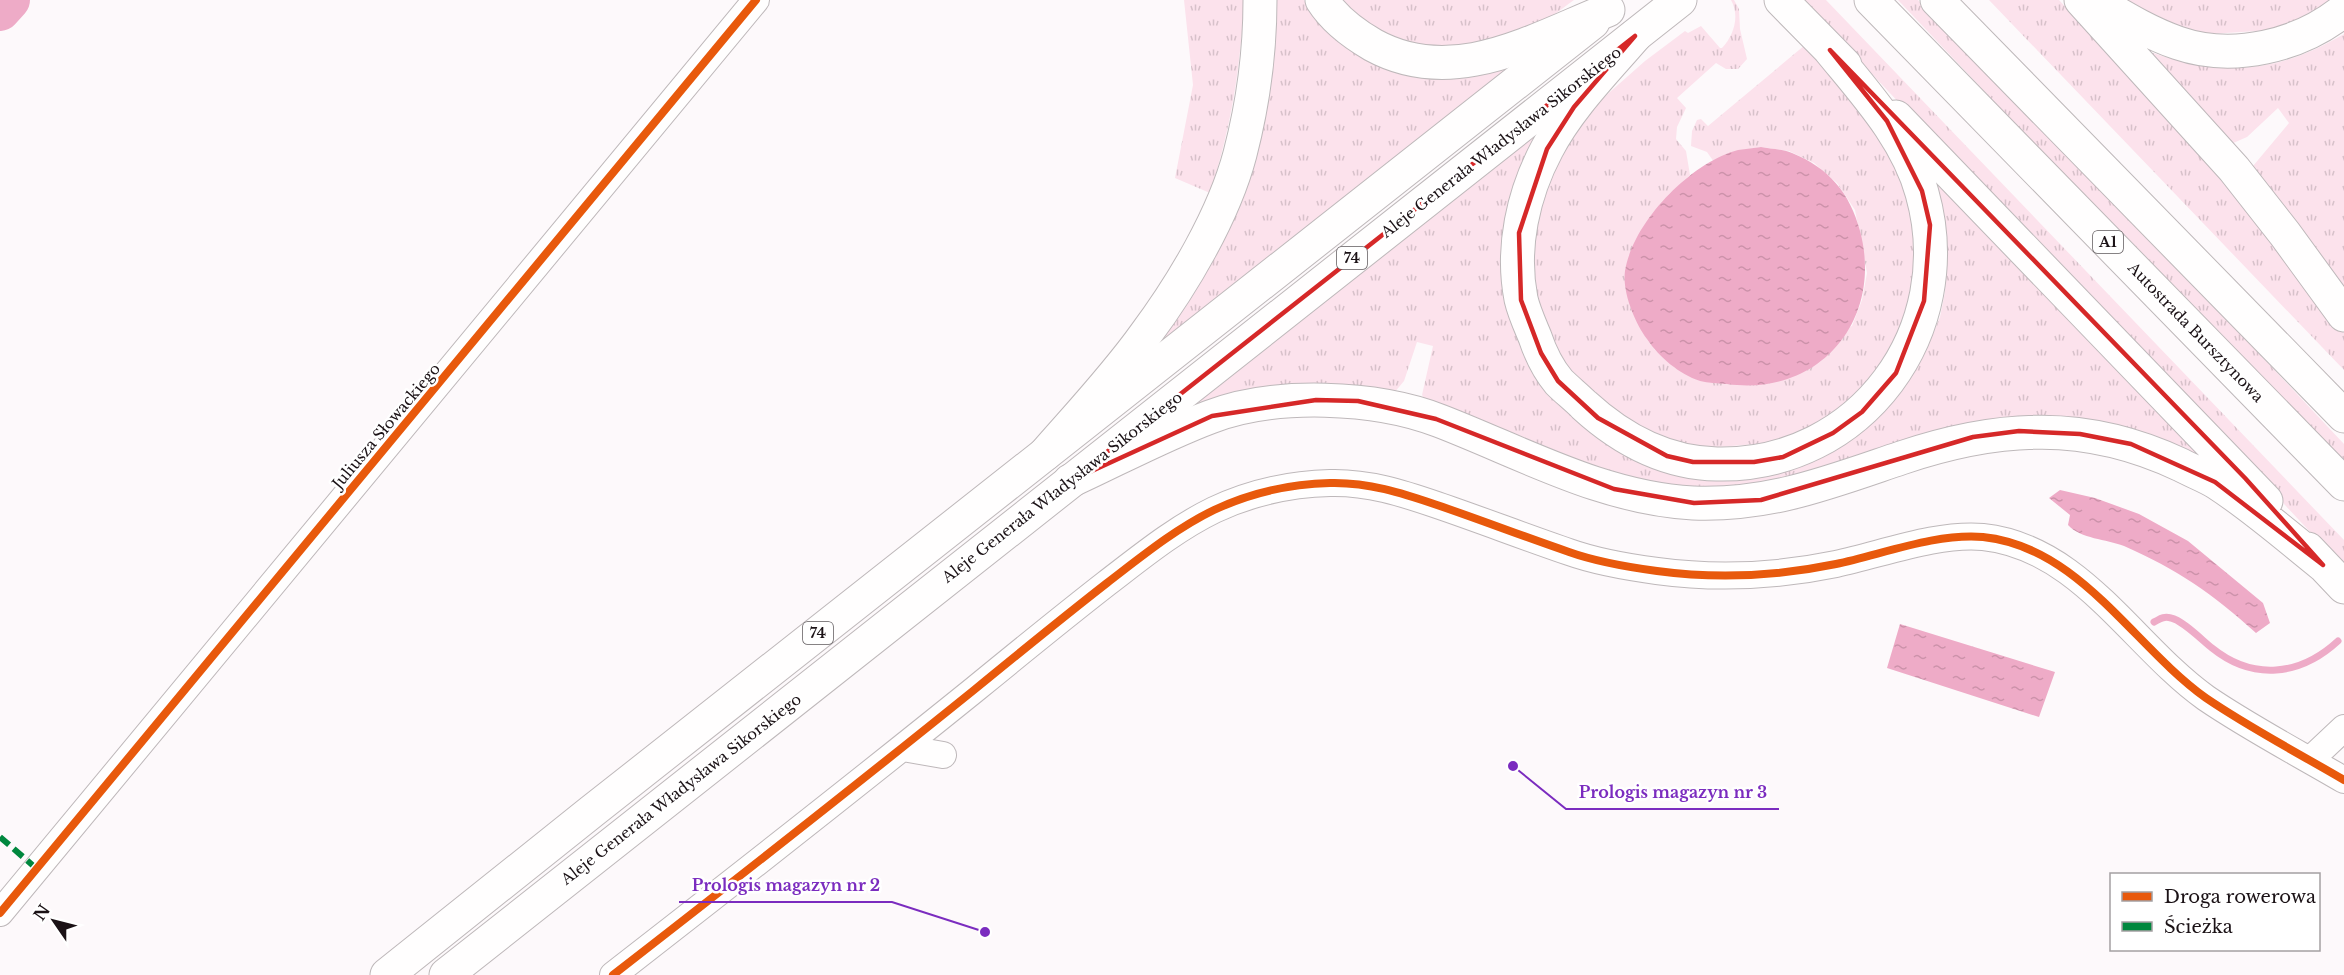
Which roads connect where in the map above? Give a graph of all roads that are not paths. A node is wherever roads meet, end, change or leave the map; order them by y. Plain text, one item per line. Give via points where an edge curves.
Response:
1 (756, 0) edge
2 (1260, 0) edge
3 (1322, 0) edge
4 (1680, 0) edge
5 (1781, 0) edge
6 (1871, 0) edge
7 (1937, 0) edge
8 (2081, 0) edge
9 (2094, 0) edge
10 (1614, 5) edge
11 (2344, 10) edge
12 (1635, 36) junction
13 (1830, 50) junction
14 (2344, 315) edge
15 (2344, 416) edge
16 (1045, 454) junction
17 (1070, 481) junction
18 (2344, 484) edge
19 (2333, 576) edge
20 (2344, 728) edge
21 (903, 748) junction
22 (943, 754) dead end
23 (2310, 760) junction
24 (2344, 780) edge
25 (0, 913) edge
26 (387, 975) edge
27 (446, 975) edge
28 (613, 975) edge

1 - 25 street, Juliusza Słowackiego
2 - 16 main road via 1255,78 1240,155 1214,219 1145,336
3 - 10 main road via 1364,40 1386,52 1430,63 1497,56
4 - 12 main road, Aleje Generała Władysława Sikorskiego / 74
5 - 13 main road
6 - 18 main road, Autostrada Bursztynowa / A1
7 - 15 main road
8 - 14 main road via 2234,169
9 - 11 main road via 2140,28 2180,44 2227,51 2249,50 2300,37
10 - 16 main road
12 - 13 main road via 1560,126 1533,178 1519,233 1521,300 1541,353 1558,381 1598,418 1643,447 1693,462 1719,464 1783,457 1847,424 1896,373 1908,351 1924,301 1931,247 1922,191 1887,121
12 - 17 main road, Aleje Generała Władysława Sikorskiego / 74
13 - 19 main road via 1994,215
16 - 26 main road, 74
17 - 19 main road via 1212,416 1280,402 1316,400 1358,401 1436,419 1543,466 1614,489 1694,503 1761,500 1973,437 2019,431 2080,434 2131,444 2215,482
17 - 27 main road, Aleje Generała Władysława Sikorskiego / 74
20 - 23 street
21 - 22 street
21 - 23 street via 1182,527 1249,496 1288,486 1330,483 1364,484 1398,492 1575,554 1674,573 1767,574 1953,537 2007,542 2053,561 2097,596 2158,657 2206,697
21 - 28 street
23 - 24 street

